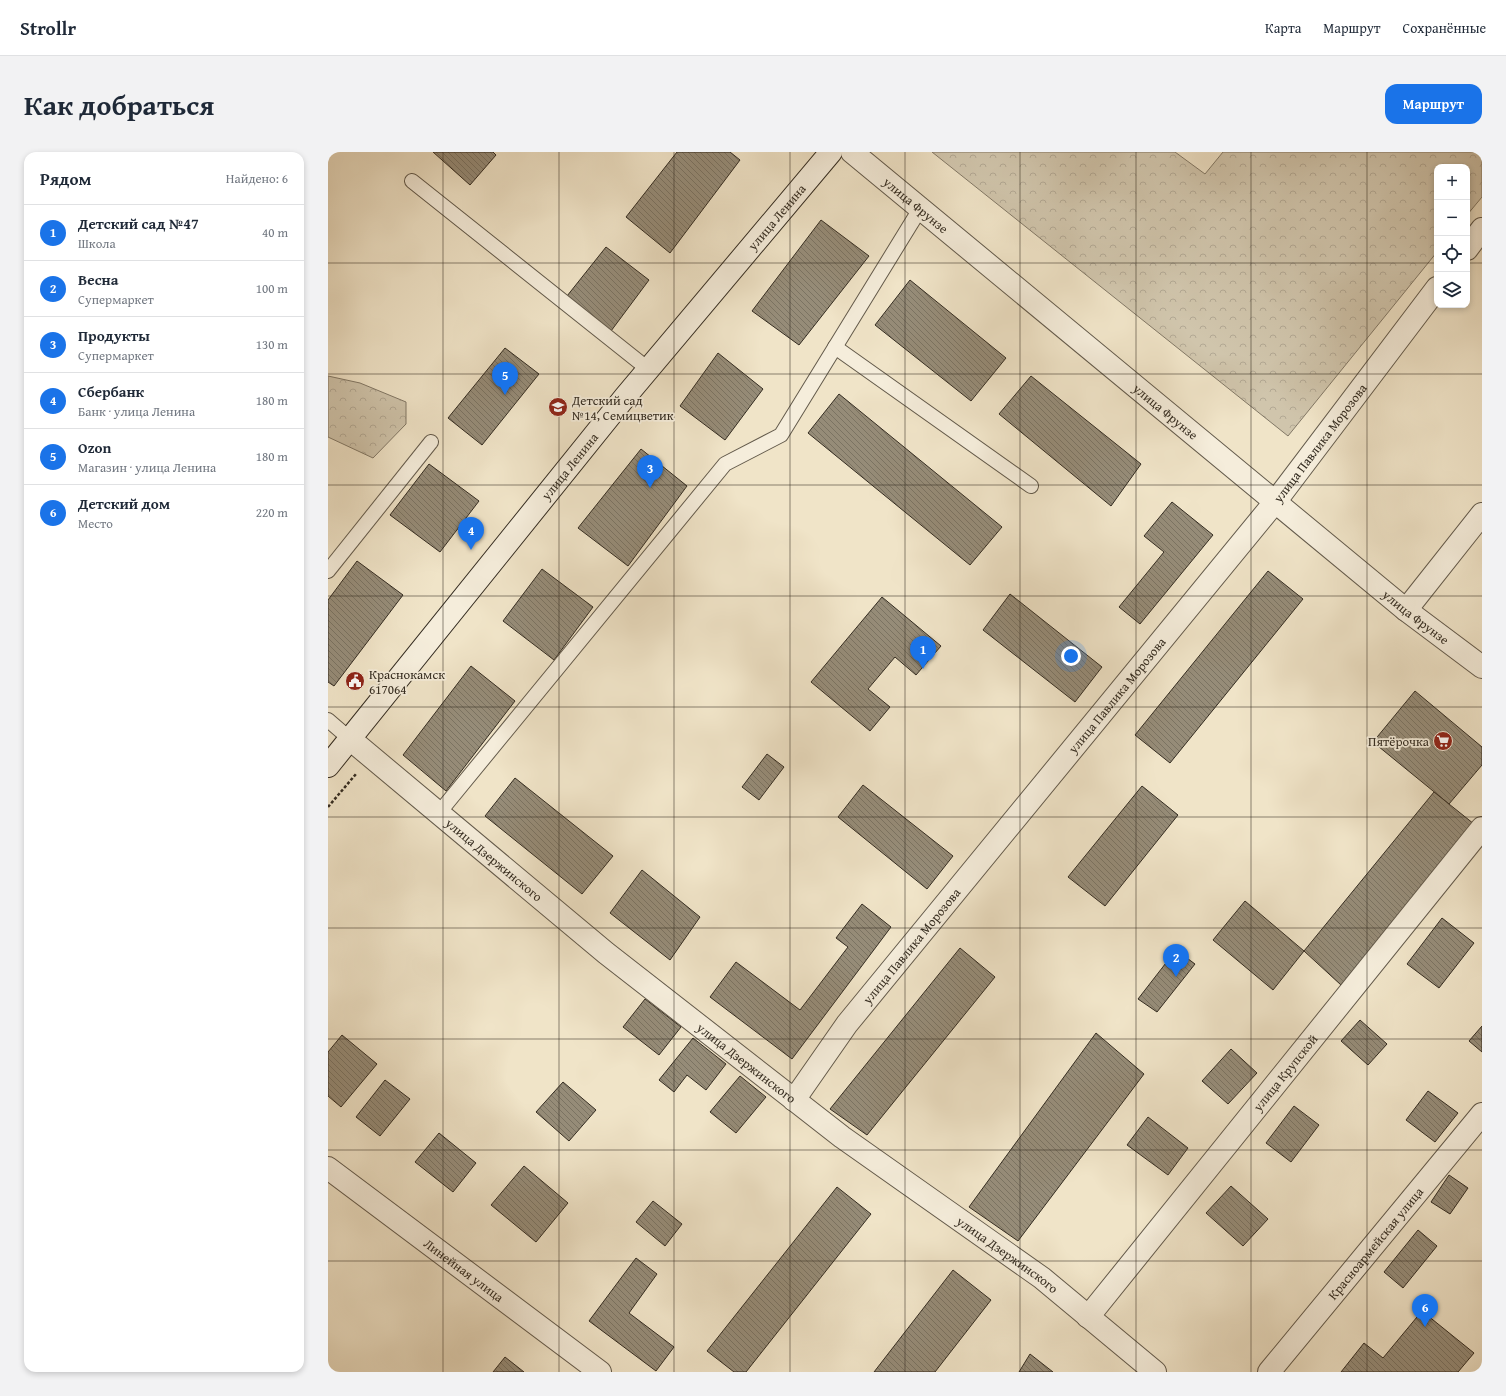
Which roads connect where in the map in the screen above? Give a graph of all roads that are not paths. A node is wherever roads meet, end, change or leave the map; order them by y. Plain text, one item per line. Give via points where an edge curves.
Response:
1 (831, 152) edge
2 (852, 152) edge
3 (412, 181) dead end
4 (920, 209) junction
5 (1482, 229) edge
6 (1470, 245) edge
7 (1434, 292) edge
8 (835, 347) junction
9 (648, 369) junction
10 (431, 442) dead end
11 (1031, 486) dead end
12 (1275, 502) junction
13 (1482, 514) edge
14 (328, 571) edge
15 (1406, 610) junction
16 (1482, 667) edge
17 (328, 720) edge
18 (350, 739) junction
19 (328, 766) edge
20 (438, 814) junction
21 (1482, 828) edge
22 (794, 1100) junction
23 (1482, 1114) edge
24 (328, 1168) edge
25 (1088, 1317) junction
26 (600, 1372) edge
27 (1155, 1372) edge
28 (1269, 1372) edge

1 - 9 street, улица Ленина
2 - 4 street, улица Фрунзе
3 - 9 lane
4 - 8 lane
4 - 12 street, улица Фрунзе
5 - 6 street
7 - 12 street, улица Павлика Морозова
8 - 11 lane
8 - 20 lane via 781,435 725,464
9 - 18 street, улица Ленина
10 - 14 lane
12 - 15 street, улица Фрунзе
12 - 22 street, улица Павлика Морозова via 847,1024
13 - 15 street
15 - 16 street, улица Фрунзе
17 - 18 lane
18 - 19 street, улица Ленина
18 - 20 street, улица Дзержинского
20 - 22 street, улица Дзержинского via 606,953
21 - 25 street, улица Крупской
22 - 25 street, улица Дзержинского via 842,1137 1042,1278
23 - 28 street, Красноармейская улица
24 - 26 street, Линейная улица
25 - 27 street, улица Дзержинского

